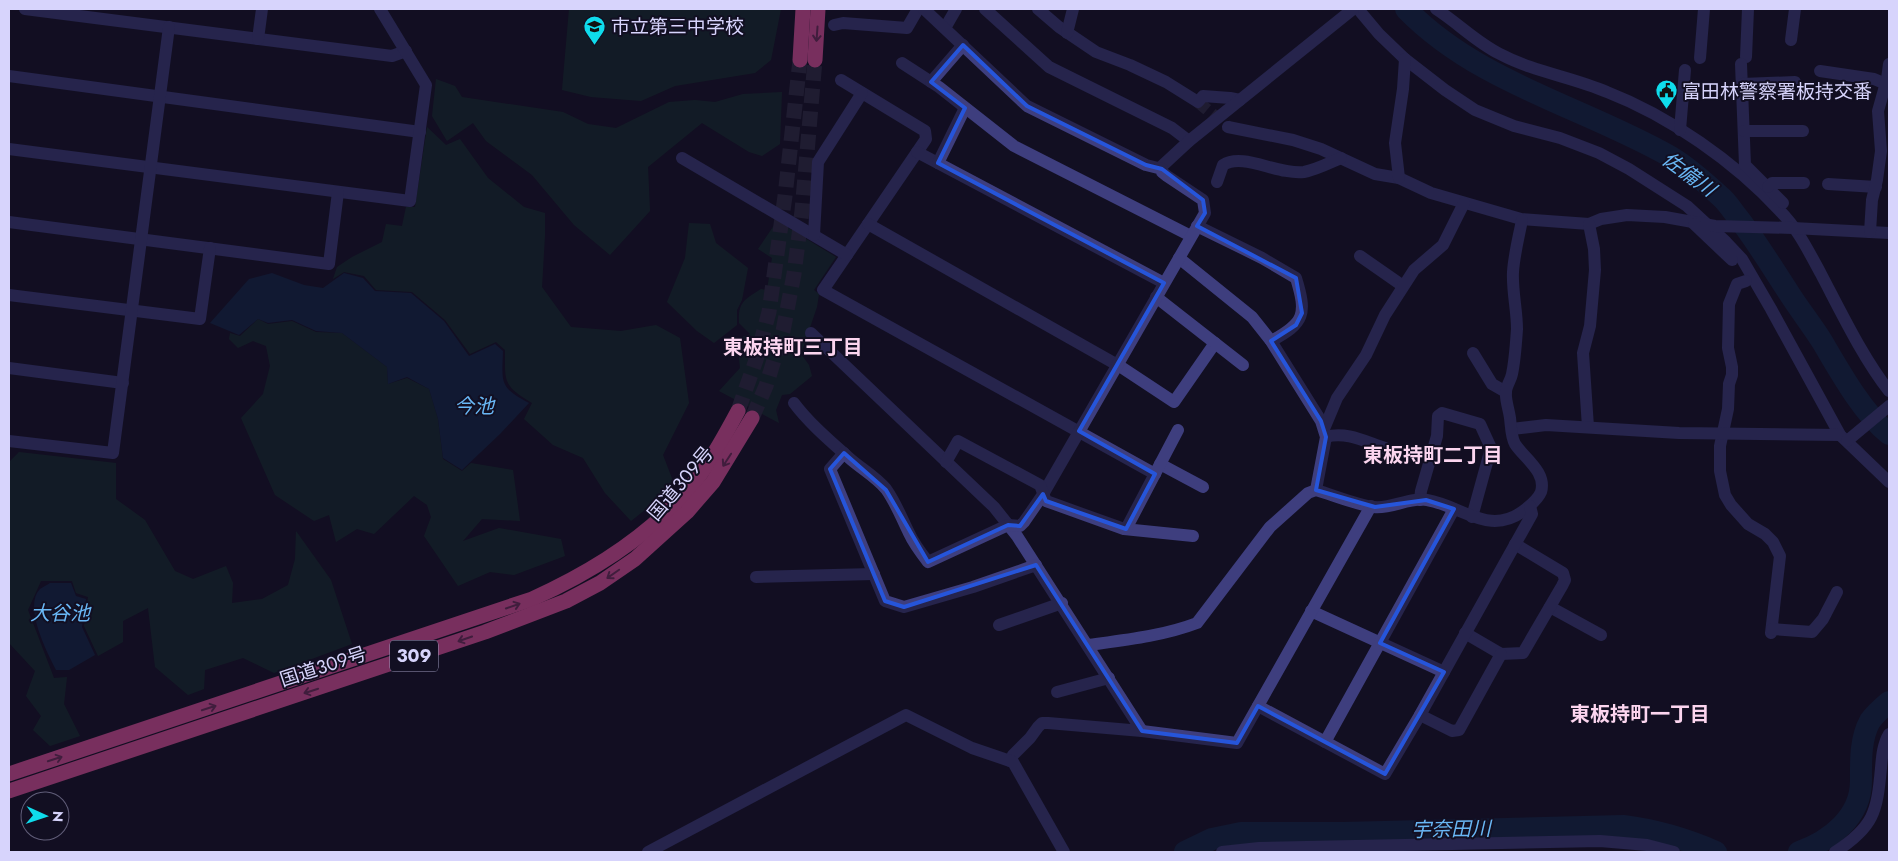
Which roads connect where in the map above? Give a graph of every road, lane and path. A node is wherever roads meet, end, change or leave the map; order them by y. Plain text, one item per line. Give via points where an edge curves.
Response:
1 (26, 9) edge
2 (262, 9) edge
3 (380, 9) edge
4 (803, 9) edge
5 (818, 9) edge
6 (918, 9) edge
7 (924, 9) edge
8 (956, 9) edge
9 (985, 9) edge
10 (1038, 9) edge
11 (1073, 9) edge
12 (1353, 9) edge
13 (1358, 9) edge
14 (1436, 9) edge
15 (1704, 9) edge
16 (1748, 9) edge
17 (1795, 9) edge
18 (834, 25) dead end
19 (169, 27) junction
20 (945, 28) junction
21 (1067, 33) junction
22 (258, 39) junction
23 (1791, 40) dead end
24 (963, 45) junction
25 (406, 51) junction
26 (1700, 58) dead end
27 (1404, 59) junction
28 (902, 62) dead end
29 (1889, 64) edge
30 (1685, 70) dead end
31 (1820, 71) dead end
32 (9, 76) edge
33 (841, 80) dead end
34 (931, 82) junction
35 (1794, 82) dead end
36 (1742, 84) junction
37 (1886, 84) junction
38 (862, 93) junction
39 (160, 97) junction
40 (1240, 100) junction
41 (965, 108) junction
42 (1228, 127) tunnel mouth
43 (1680, 130) junction
44 (1744, 131) junction
45 (1803, 131) dead end
46 (420, 132) junction
47 (1189, 140) junction
48 (9, 149) edge
49 (1885, 149) edge
50 (917, 152) junction
51 (682, 158) dead end
52 (1341, 158) junction
53 (938, 163) junction
54 (151, 168) junction
55 (1162, 169) junction
56 (1398, 178) junction
57 (1217, 182) dead end
58 (1804, 183) dead end
59 (1828, 184) dead end
60 (1768, 187) junction
61 (1876, 187) junction
62 (338, 192) junction
63 (1464, 203) junction
64 (1522, 220) junction
65 (9, 222) edge
66 (1692, 222) junction
67 (868, 224) junction
68 (1589, 224) junction
69 (1711, 225) junction
70 (1793, 228) junction
71 (1194, 231) junction
72 (1870, 232) junction
73 (1889, 233) edge
74 (814, 235) junction
75 (141, 239) junction
76 (210, 248) junction
77 (847, 255) junction
78 (1360, 256) dead end
79 (1178, 258) junction
80 (1746, 280) junction
81 (1164, 283) junction
82 (1403, 286) junction
83 (9, 295) edge
84 (1156, 296) junction
85 (132, 311) junction
86 (1778, 320) junction
87 (811, 333) dead end
88 (1271, 341) junction
89 (1215, 343) junction
90 (1473, 353) dead end
91 (1118, 364) junction
92 (1243, 365) dead end
93 (9, 368) edge
94 (123, 383) junction
95 (1506, 392) junction
96 (1889, 392) edge
97 (794, 403) dead end
98 (1889, 406) edge
99 (738, 411) tunnel mouth
100 (752, 418) tunnel mouth
101 (1588, 427) junction
102 (1512, 429) junction
103 (1178, 430) dead end
104 (1079, 431) junction
105 (1723, 432) junction
106 (1325, 433) junction
107 (1844, 438) junction
108 (9, 440) edge
109 (1385, 448) dead end
110 (844, 452) junction
111 (946, 462) junction
112 (1158, 469) junction
113 (1889, 482) edge
114 (1203, 487) dead end
115 (1316, 490) junction
116 (1043, 494) junction
117 (1420, 500) junction
118 (1370, 506) junction
119 (1530, 506) junction
120 (1454, 509) junction
121 (1472, 517) junction
122 (1008, 525) junction
123 (1126, 529) junction
124 (1193, 536) dead end
125 (1515, 544) junction
126 (1036, 565) junction
127 (874, 574) junction
128 (756, 577) dead end
129 (1838, 592) dead end
130 (1062, 604) junction
131 (1550, 607) junction
132 (1311, 611) junction
133 (999, 625) dead end
134 (1466, 633) junction
135 (1601, 635) dead end
136 (1380, 643) junction
137 (1088, 644) junction
138 (1501, 654) junction
139 (1444, 672) junction
140 (1109, 678) junction
141 (1056, 692) dead end
142 (1258, 706) junction
143 (1420, 714) junction
144 (1142, 731) junction
145 (1889, 734) edge
146 (1325, 742) junction
147 (1010, 761) junction
148 (9, 774) edge
149 (9, 791) edge
150 (648, 852) edge
151 (1064, 852) edge
152 (1222, 852) edge
153 (1674, 852) edge
154 (1835, 852) edge

1 - 19 street
2 - 22 street
3 - 25 street
5 -> 4 highway via 807,60
6 - 18 street via 908,28 843,22
7 - 20 street
8 - 20 street
9 - 47 street via 1049,67 1172,128
10 - 21 street
11 - 21 street
12 - 40 street
13 - 27 street
14 - 43 street via 1482,45 1521,65 1607,92
15 - 26 street
16 - 36 street
17 - 23 street
19 - 22 street
19 - 39 street
20 - 24 street
21 - 40 street via 1096,52 1157,78 1198,102 1203,96
22 - 25 street via 392,56
24 - 34 street
24 - 55 street via 1027,106 1146,165
25 - 46 street via 426,85
27 - 56 street via 1395,143
27 - 69 street via 1475,110 1616,161
28 - 34 street
29 - 37 street
30 - 43 street
31 - 37 street via 1874,79
32 - 39 street
33 - 38 street
34 - 41 street
35 - 36 street
36 - 44 street
37 - 49 street via 1878,110
38 - 50 street via 925,131 926,139
38 - 74 street via 818,162
39 - 46 street
39 - 54 street
40 - 47 street
41 - 53 street
41 - 71 street via 1014,146
42 - 52 street via 1293,140
43 - 70 street via 1720,155 1781,212
44 - 45 street
44 - 60 street via 1745,164
46 - 62 street via 410,201
47 - 55 street
48 - 54 street
49 - 61 street
50 - 53 street
50 - 67 street
51 - 74 street
52 - 56 street via 1375,174
52 - 57 street via 1304,172 1273,170 1235,160 1223,165
53 - 81 street
54 - 62 street
54 - 75 street
55 - 71 street via 1167,176 1203,200 1205,213
56 - 63 street
58 - 60 street via 1772,183
59 - 61 street
60 - 70 street via 1798,221
61 - 72 street
62 - 76 street via 329,264
63 - 64 street
63 - 82 street via 1443,245 1414,270
64 - 68 street
64 - 95 street via 1513,272 1517,328 1514,366
65 - 75 street
66 - 68 street via 1627,215
66 - 69 street
66 - 80 street via 1729,256
67 - 77 street
67 - 91 street
68 - 101 street via 1595,270 1590,326 1583,353
69 - 70 street
69 - 86 street via 1742,260
70 - 72 street
70 - 96 street
71 - 79 street
71 - 88 street via 1262,258 1296,278 1302,313 1296,324
72 - 73 street
74 - 77 street
75 - 76 street
75 - 85 street
76 - 85 street via 200,319
77 - 104 street via 823,290
78 - 82 street
79 - 81 street
79 - 88 street via 1252,316
80 - 86 street via 1767,316
80 - 105 street via 1737,284 1729,304 1728,348 1732,375
81 - 84 street
82 - 106 street via 1366,356 1337,398
83 - 85 street
84 - 89 street
84 - 91 street
85 - 94 street
86 - 107 street
87 - 111 street
88 - 106 street via 1321,421
89 - 91 street via 1174,402
89 - 92 street
90 - 95 street via 1492,384
91 - 104 street
93 - 94 street
94 - 108 street via 114,453
95 - 102 street
97 - 110 street
98 - 107 street
148 -> 99 highway, 国道309号 / 309 via 532,599 566,584 618,552 679,499 722,442
100 -> 149 highway, 国道309号 / 309 via 713,482 667,532 600,583 566,601 485,632
101 - 102 street via 1546,425
101 - 105 street via 1670,433
102 - 119 street via 1515,443 1542,482 1541,492
103 - 112 street
104 - 112 street
104 - 116 street
105 - 107 street
105 - 129 street via 1720,457 1725,495 1748,524 1773,542 1780,556 1772,631 1812,632 1824,619
106 - 109 street
106 - 115 street
107 - 113 street
110 - 122 street via 886,490 916,547 928,562
110 - 127 street via 830,469
111 - 116 street via 958,441 1040,485
111 - 122 street
112 - 114 street
112 - 123 street
115 - 118 street
115 - 137 street via 1308,493 1270,526 1197,623 1134,639
116 - 122 street via 1020,526
116 - 123 street via 1046,501
117 - 118 street
117 - 120 street
117 - 121 street via 1437,436 1438,416 1442,413 1480,424 1491,448
118 - 132 street
119 - 121 street via 1520,514 1501,521
119 - 125 street via 1532,514
120 - 121 street
120 - 136 street
122 - 126 street
123 - 124 street
125 - 131 street via 1563,573 1565,580
125 - 134 street
126 - 127 street via 904,607 885,601
126 - 130 street
127 - 128 street
130 - 133 street
130 - 137 street
131 - 135 street
131 - 138 street via 1523,653
132 - 136 street
132 - 142 street
134 - 138 street
134 - 139 street
136 - 139 street
136 - 146 street
137 - 140 street
138 - 143 street via 1459,730 1452,731
139 - 143 street
140 - 141 street
140 - 144 street
142 - 144 street via 1237,743
142 - 146 street
143 - 146 street via 1385,774
144 - 147 street via 1042,724
145 - 154 street via 1882,752 1874,812 1861,833
147 - 150 street via 972,748 906,715
147 - 151 street
152 - 153 street via 1259,848 1600,841 1647,845

